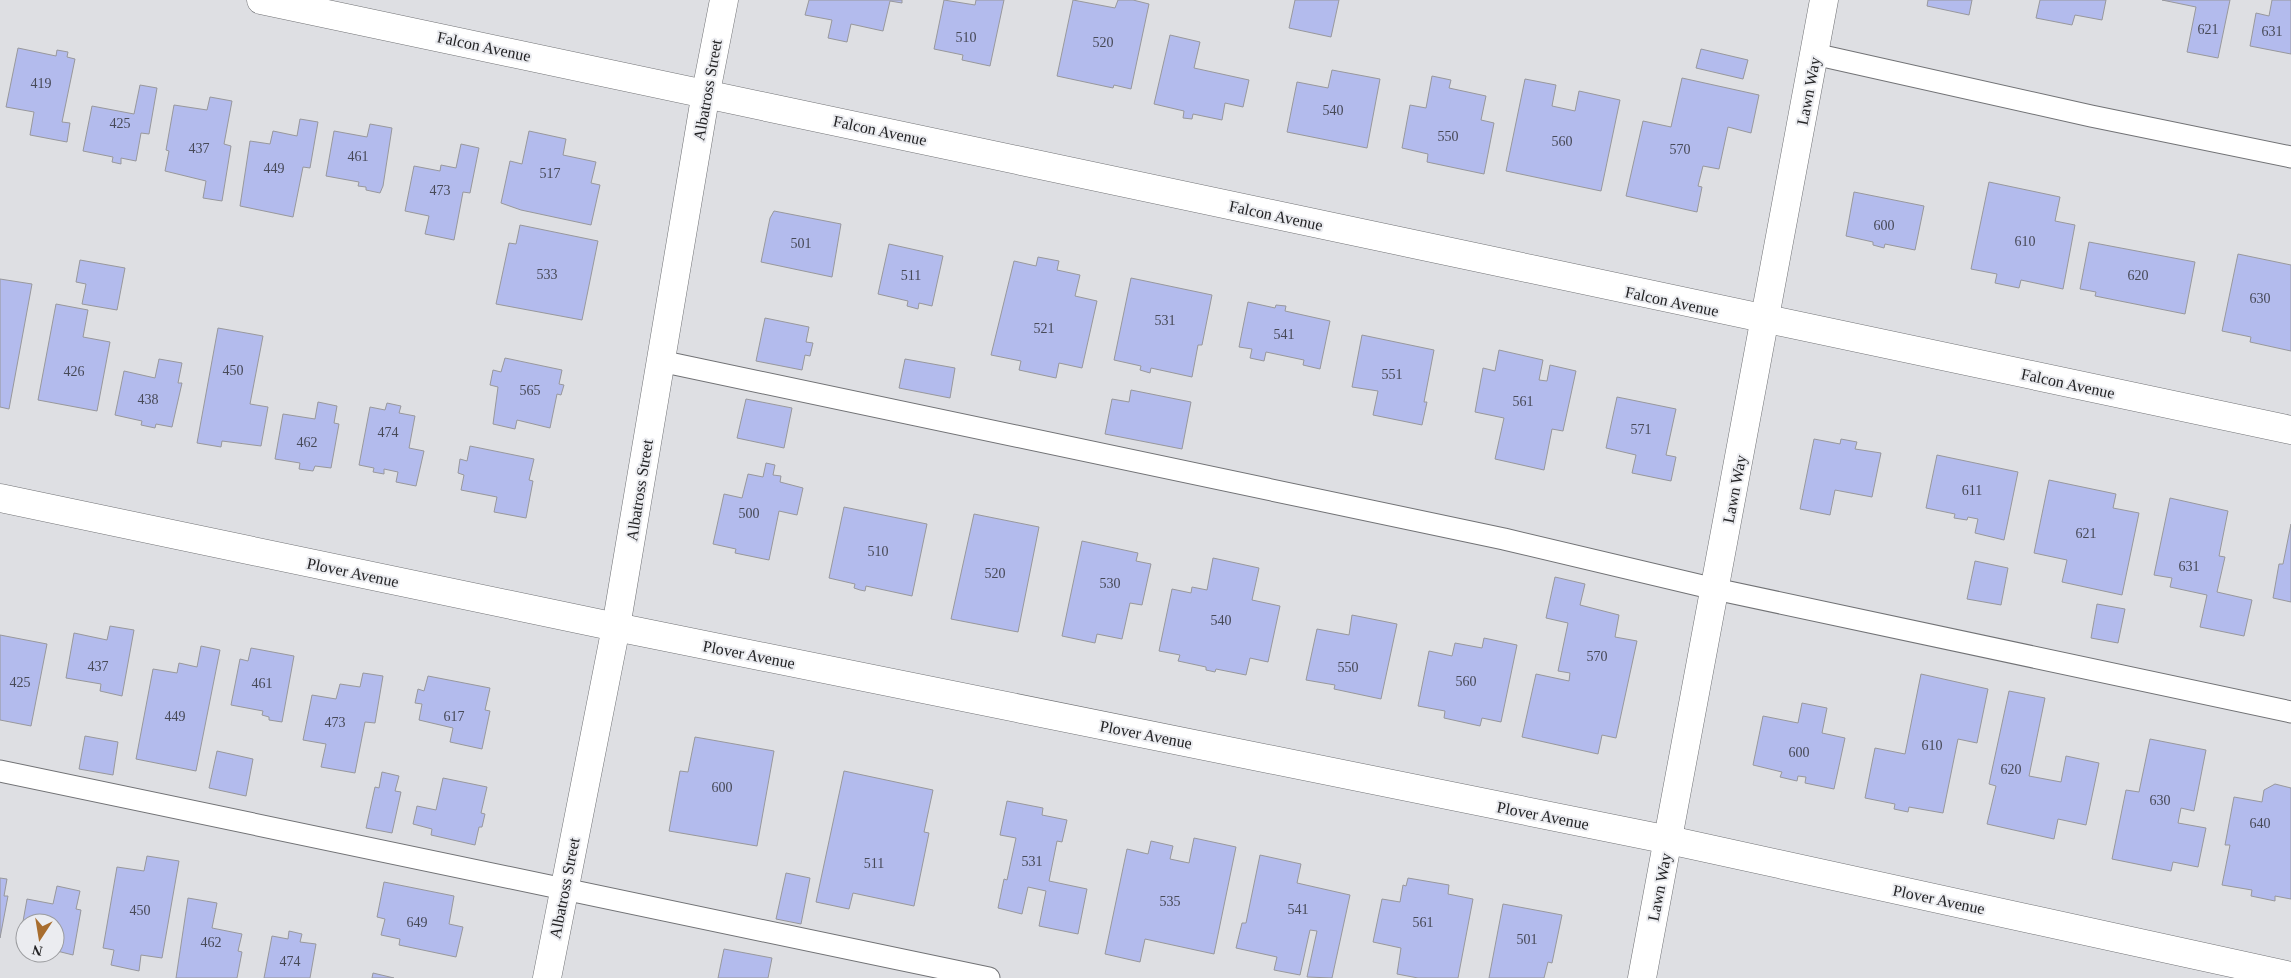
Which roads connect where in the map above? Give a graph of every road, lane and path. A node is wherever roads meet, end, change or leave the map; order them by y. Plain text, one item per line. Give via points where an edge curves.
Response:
1 (261, 0) edge
2 (724, 0) edge
3 (1824, 0) edge
4 (1814, 54) junction
5 (706, 92) junction
6 (2291, 157) edge
7 (1765, 321) junction
8 (660, 361) junction
9 (2291, 430) edge
10 (0, 498) edge
11 (1715, 589) junction
12 (616, 627) junction
13 (2291, 712) edge
14 (0, 771) edge
15 (1669, 840) junction
16 (564, 889) junction
17 (2291, 976) edge
18 (547, 978) edge
19 (989, 978) edge
20 (1642, 978) edge

1 - 5 street, Falcon Avenue
2 - 5 street, Albatross Street
3 - 4 street, Lawn Way
4 - 6 lane
4 - 7 street, Lawn Way
5 - 7 street, Falcon Avenue
5 - 8 street, Albatross Street
7 - 9 street, Falcon Avenue
7 - 11 street, Lawn Way
8 - 11 lane via 1504,539
8 - 12 street, Albatross Street
10 - 12 street, Plover Avenue
11 - 13 lane
11 - 15 street, Lawn Way
12 - 15 street, Plover Avenue
12 - 16 street, Albatross Street
14 - 16 lane
15 - 17 street, Plover Avenue
15 - 20 street, Lawn Way
16 - 18 street, Albatross Street
16 - 19 lane

